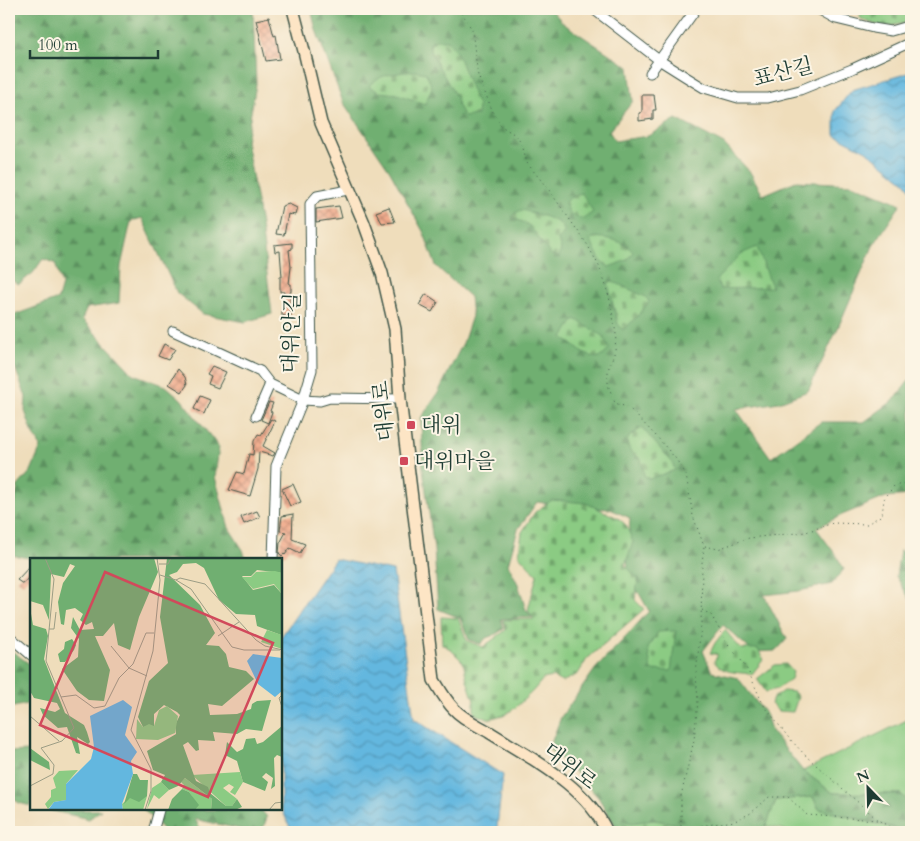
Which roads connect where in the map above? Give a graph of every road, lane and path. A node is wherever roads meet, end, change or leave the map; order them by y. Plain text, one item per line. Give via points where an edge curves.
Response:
1 (293, 9) edge
2 (458, 9) edge
3 (593, 9) edge
4 (696, 9) edge
5 (818, 9) edge
6 (911, 24) edge
7 (911, 42) edge
8 (659, 60) junction
9 (650, 73) dead end
10 (348, 190) junction
11 (173, 331) dead end
12 (270, 384) junction
13 (400, 399) junction
14 (303, 400) junction
15 (256, 416) dead end
16 (911, 482) edge
17 (704, 546) junction
18 (273, 558) edge
19 (702, 610) junction
20 (9, 636) edge
21 (30, 654) edge
22 (160, 811) edge
23 (878, 820) junction
24 (151, 832) edge
25 (607, 832) edge
26 (681, 832) edge
27 (688, 832) edge
28 (898, 832) edge

1 - 10 main road, 대위로 via 320,122
2 - 17 path via 472,30 478,76 493,112 501,126 517,136 527,163 587,244 600,268 616,334 615,351 608,370 608,385 615,403 630,408 676,459 686,476 693,516
3 - 8 street, 표산길
4 - 8 street
5 - 6 street via 836,19 891,31
7 - 8 street, 표산길 via 800,90 768,98 738,98 704,88
8 - 9 street
10 - 13 main road, 대위로 via 382,273 395,329
10 - 14 street, 대위안길 via 317,196 310,204 312,370
11 - 12 street via 260,371
12 - 14 street
12 - 15 street
13 - 14 street
13 - 25 main road, 대위로 via 434,680 454,710 577,791
14 - 18 street, 대위안길 via 276,466
16 - 17 path via 894,486 884,499 882,515 867,524 833,523 806,532 749,538 718,549
17 - 19 path
19 - 23 path via 711,615 748,671 763,704 788,737
19 - 26 path via 696,674 698,701 694,740 681,796
20 - 21 street
22 - 24 street
23 - 27 path via 807,815 788,797 768,797 751,813 735,821 699,826
23 - 28 path

